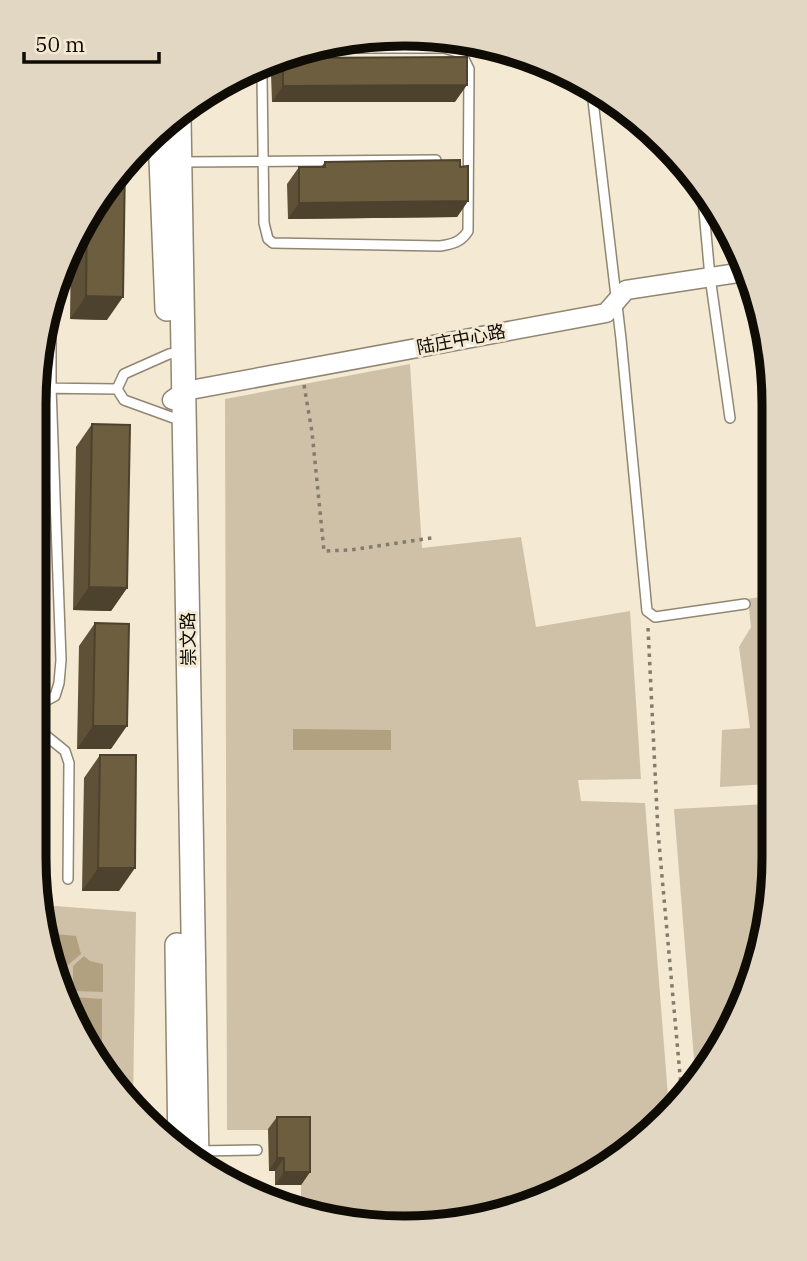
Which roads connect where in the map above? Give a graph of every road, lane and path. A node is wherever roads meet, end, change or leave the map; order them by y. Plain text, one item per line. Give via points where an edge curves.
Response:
1 (365, 48) edge
2 (442, 48) edge
3 (445, 48) edge
4 (262, 75) edge
5 (593, 100) edge
6 (176, 127) edge
7 (162, 139) edge
8 (441, 160) edge
9 (455, 160) edge
10 (468, 160) junction
11 (263, 161) junction
12 (170, 162) junction
13 (704, 209) edge
14 (737, 273) edge
15 (710, 277) junction
16 (615, 302) junction
17 (51, 342) edge
18 (176, 353) junction
19 (302, 369) junction
20 (46, 388) edge
21 (51, 388) junction
22 (117, 389) junction
23 (178, 408) junction
24 (730, 418) dead end
25 (432, 538) dead end
26 (746, 604) dead end
27 (648, 611) junction
28 (46, 701) edge
29 (46, 736) edge
30 (68, 879) dead end
31 (681, 1084) edge
32 (191, 1145) edge
33 (257, 1150) dead end
34 (204, 1154) edge

1 - 2 lane
3 - 10 lane via 461,53 469,69
4 - 11 lane
5 - 16 lane
6 - 12 street, 崇文路
7 - 12 street, 崇文路
8 - 11 lane
9 - 10 lane
10 - 11 lane via 468,231 464,238 440,246 273,243 264,223
11 - 12 lane
12 - 18 street, 崇文路
13 - 15 lane
14 - 15 street, 陆庄中心路
15 - 16 street, 陆庄中心路 via 626,290
15 - 24 lane
16 - 19 street, 陆庄中心路 via 606,313
16 - 27 lane
17 - 21 lane
18 - 22 lane via 124,374
18 - 23 street, 崇文路
19 - 23 street, 陆庄中心路
19 - 25 path via 324,551
20 - 21 lane
21 - 22 lane
21 - 28 lane via 61,660 55,696
22 - 23 lane via 124,400
23 - 32 street, 崇文路
26 - 27 lane via 654,617
27 - 31 path via 658,832
29 - 30 lane via 65,751 69,763
33 - 34 lane

